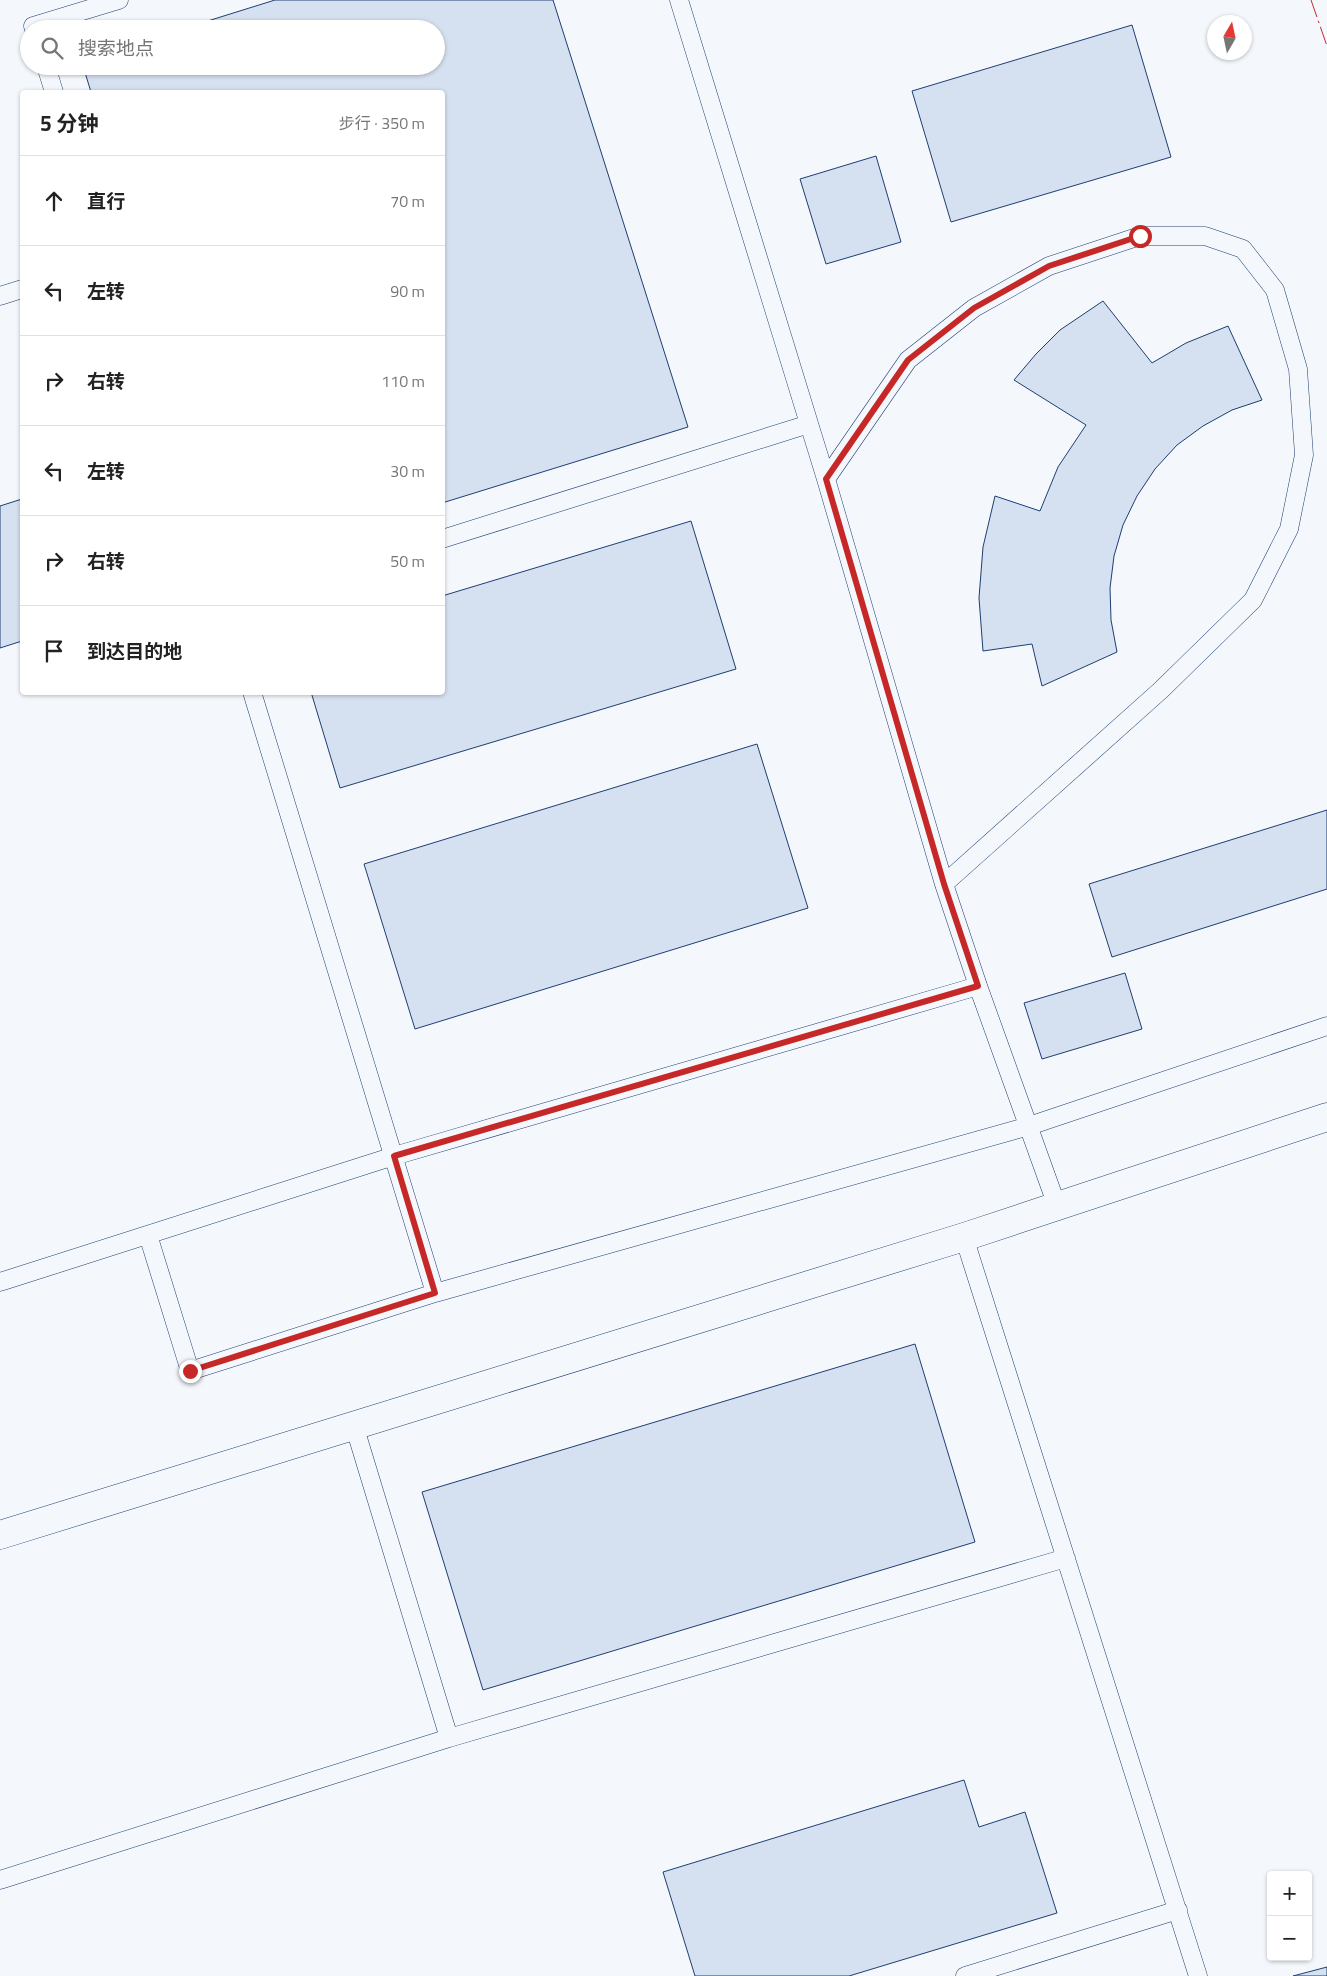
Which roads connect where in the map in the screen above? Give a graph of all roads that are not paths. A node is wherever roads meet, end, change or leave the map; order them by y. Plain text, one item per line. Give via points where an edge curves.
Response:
1 (119, 0) edge
2 (679, 0) edge
3 (53, 20) edge
4 (49, 75) edge
5 (53, 90) edge
6 (20, 290) edge
7 (0, 296) edge
8 (809, 424) junction
9 (826, 479) junction
10 (445, 538) edge
11 (253, 695) edge
12 (944, 884) junction
13 (978, 986) junction
14 (1327, 1026) edge
15 (1327, 1117) edge
16 (1029, 1126) junction
17 (394, 1156) junction
18 (1057, 1206) junction
19 (148, 1235) junction
20 (964, 1237) junction
21 (0, 1282) edge
22 (435, 1293) junction
23 (354, 1426) junction
24 (0, 1535) edge
25 (1066, 1558) junction
26 (450, 1738) junction
27 (0, 1880) edge
28 (1178, 1910) junction
29 (965, 1976) edge
30 (1198, 1976) edge

1 - 3 lane
2 - 8 lane
4 - 5 lane
6 - 7 lane
8 - 9 lane
8 - 10 lane
9 - 12 lane
9 - 12 lane via 908,360 974,308 1049,266 1140,236 1205,236 1243,249 1275,290 1298,369 1304,455 1289,529 1253,600 1161,690
11 - 17 lane
12 - 13 lane
13 - 16 lane
13 - 17 lane
14 - 16 lane
15 - 18 street
16 - 18 lane
16 - 22 lane
17 - 19 lane
17 - 22 lane
18 - 20 street
19 - 21 lane
19 - 22 lane via 190,1371
20 - 23 street
20 - 25 lane
23 - 24 street
23 - 26 lane
25 - 26 lane
25 - 28 lane
26 - 27 lane
28 - 29 lane
28 - 30 lane

